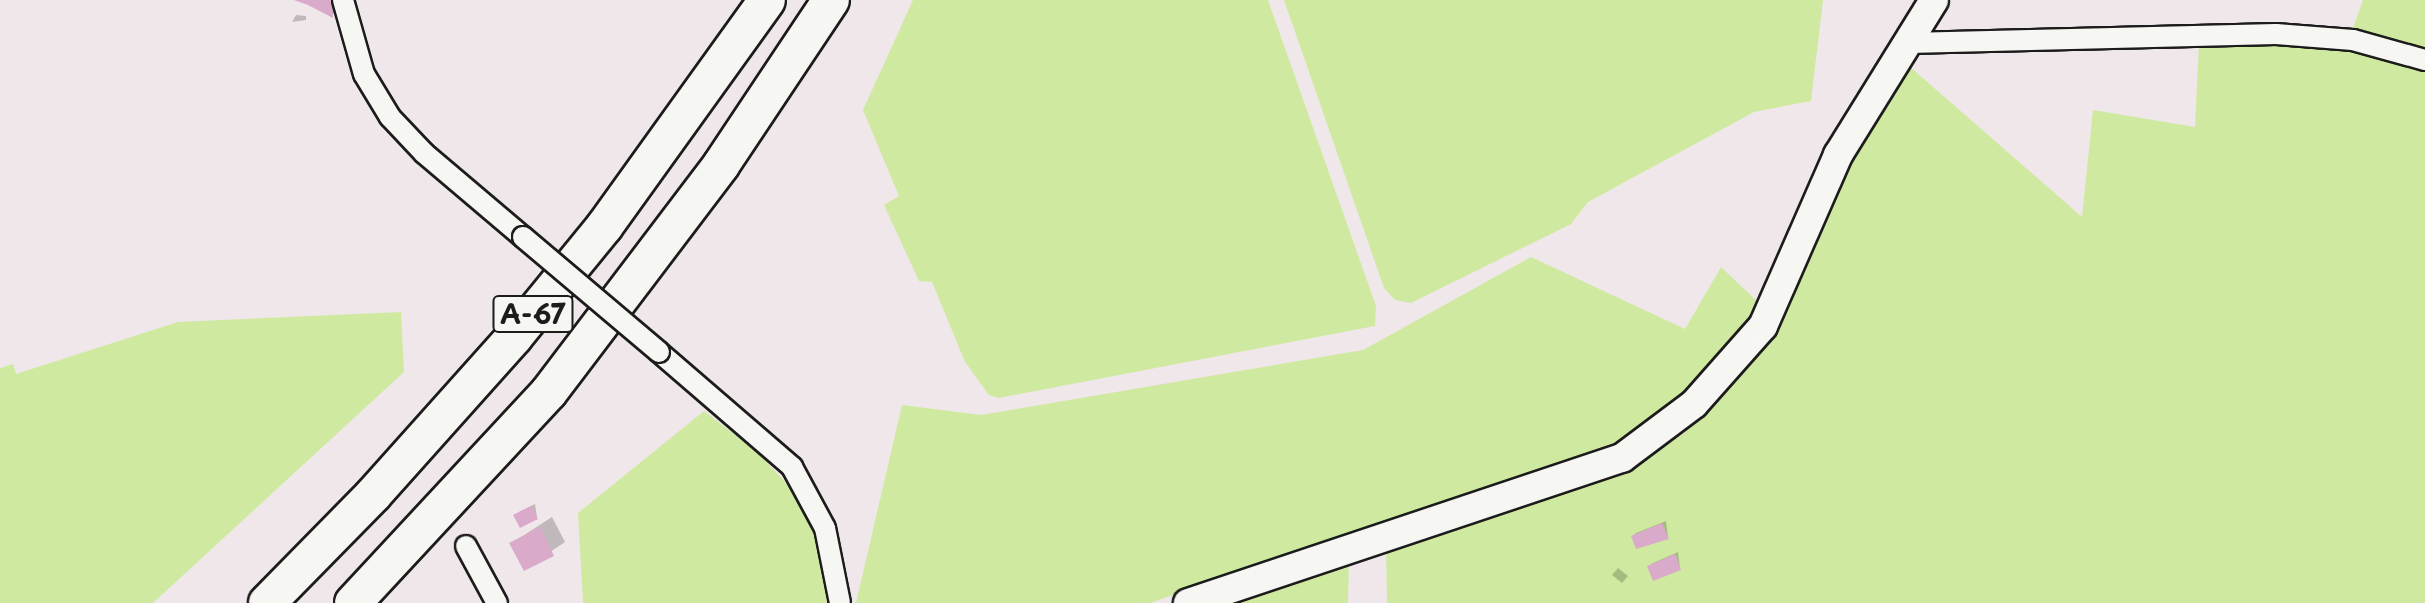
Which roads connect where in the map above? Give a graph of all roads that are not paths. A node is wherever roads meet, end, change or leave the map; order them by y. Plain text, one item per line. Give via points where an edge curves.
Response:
1 (343, 0) edge
2 (767, 0) edge
3 (831, 0) edge
4 (1934, 0) edge
5 (1908, 43) junction
6 (2425, 60) edge
7 (466, 546) dead end
8 (267, 603) edge
9 (353, 603) edge
10 (497, 603) edge
11 (840, 603) edge
12 (1188, 603) edge

1 - 11 street, bridge via 364,74 390,117 424,153 792,467 825,528
2 - 8 highway, A-67 via 614,214 515,336 373,495
3 - 9 highway, A-67 via 721,165 549,392
4 - 5 street
5 - 6 street via 2276,34 2353,40
5 - 12 street via 1838,155 1763,326 1694,404 1622,458
7 - 10 street

